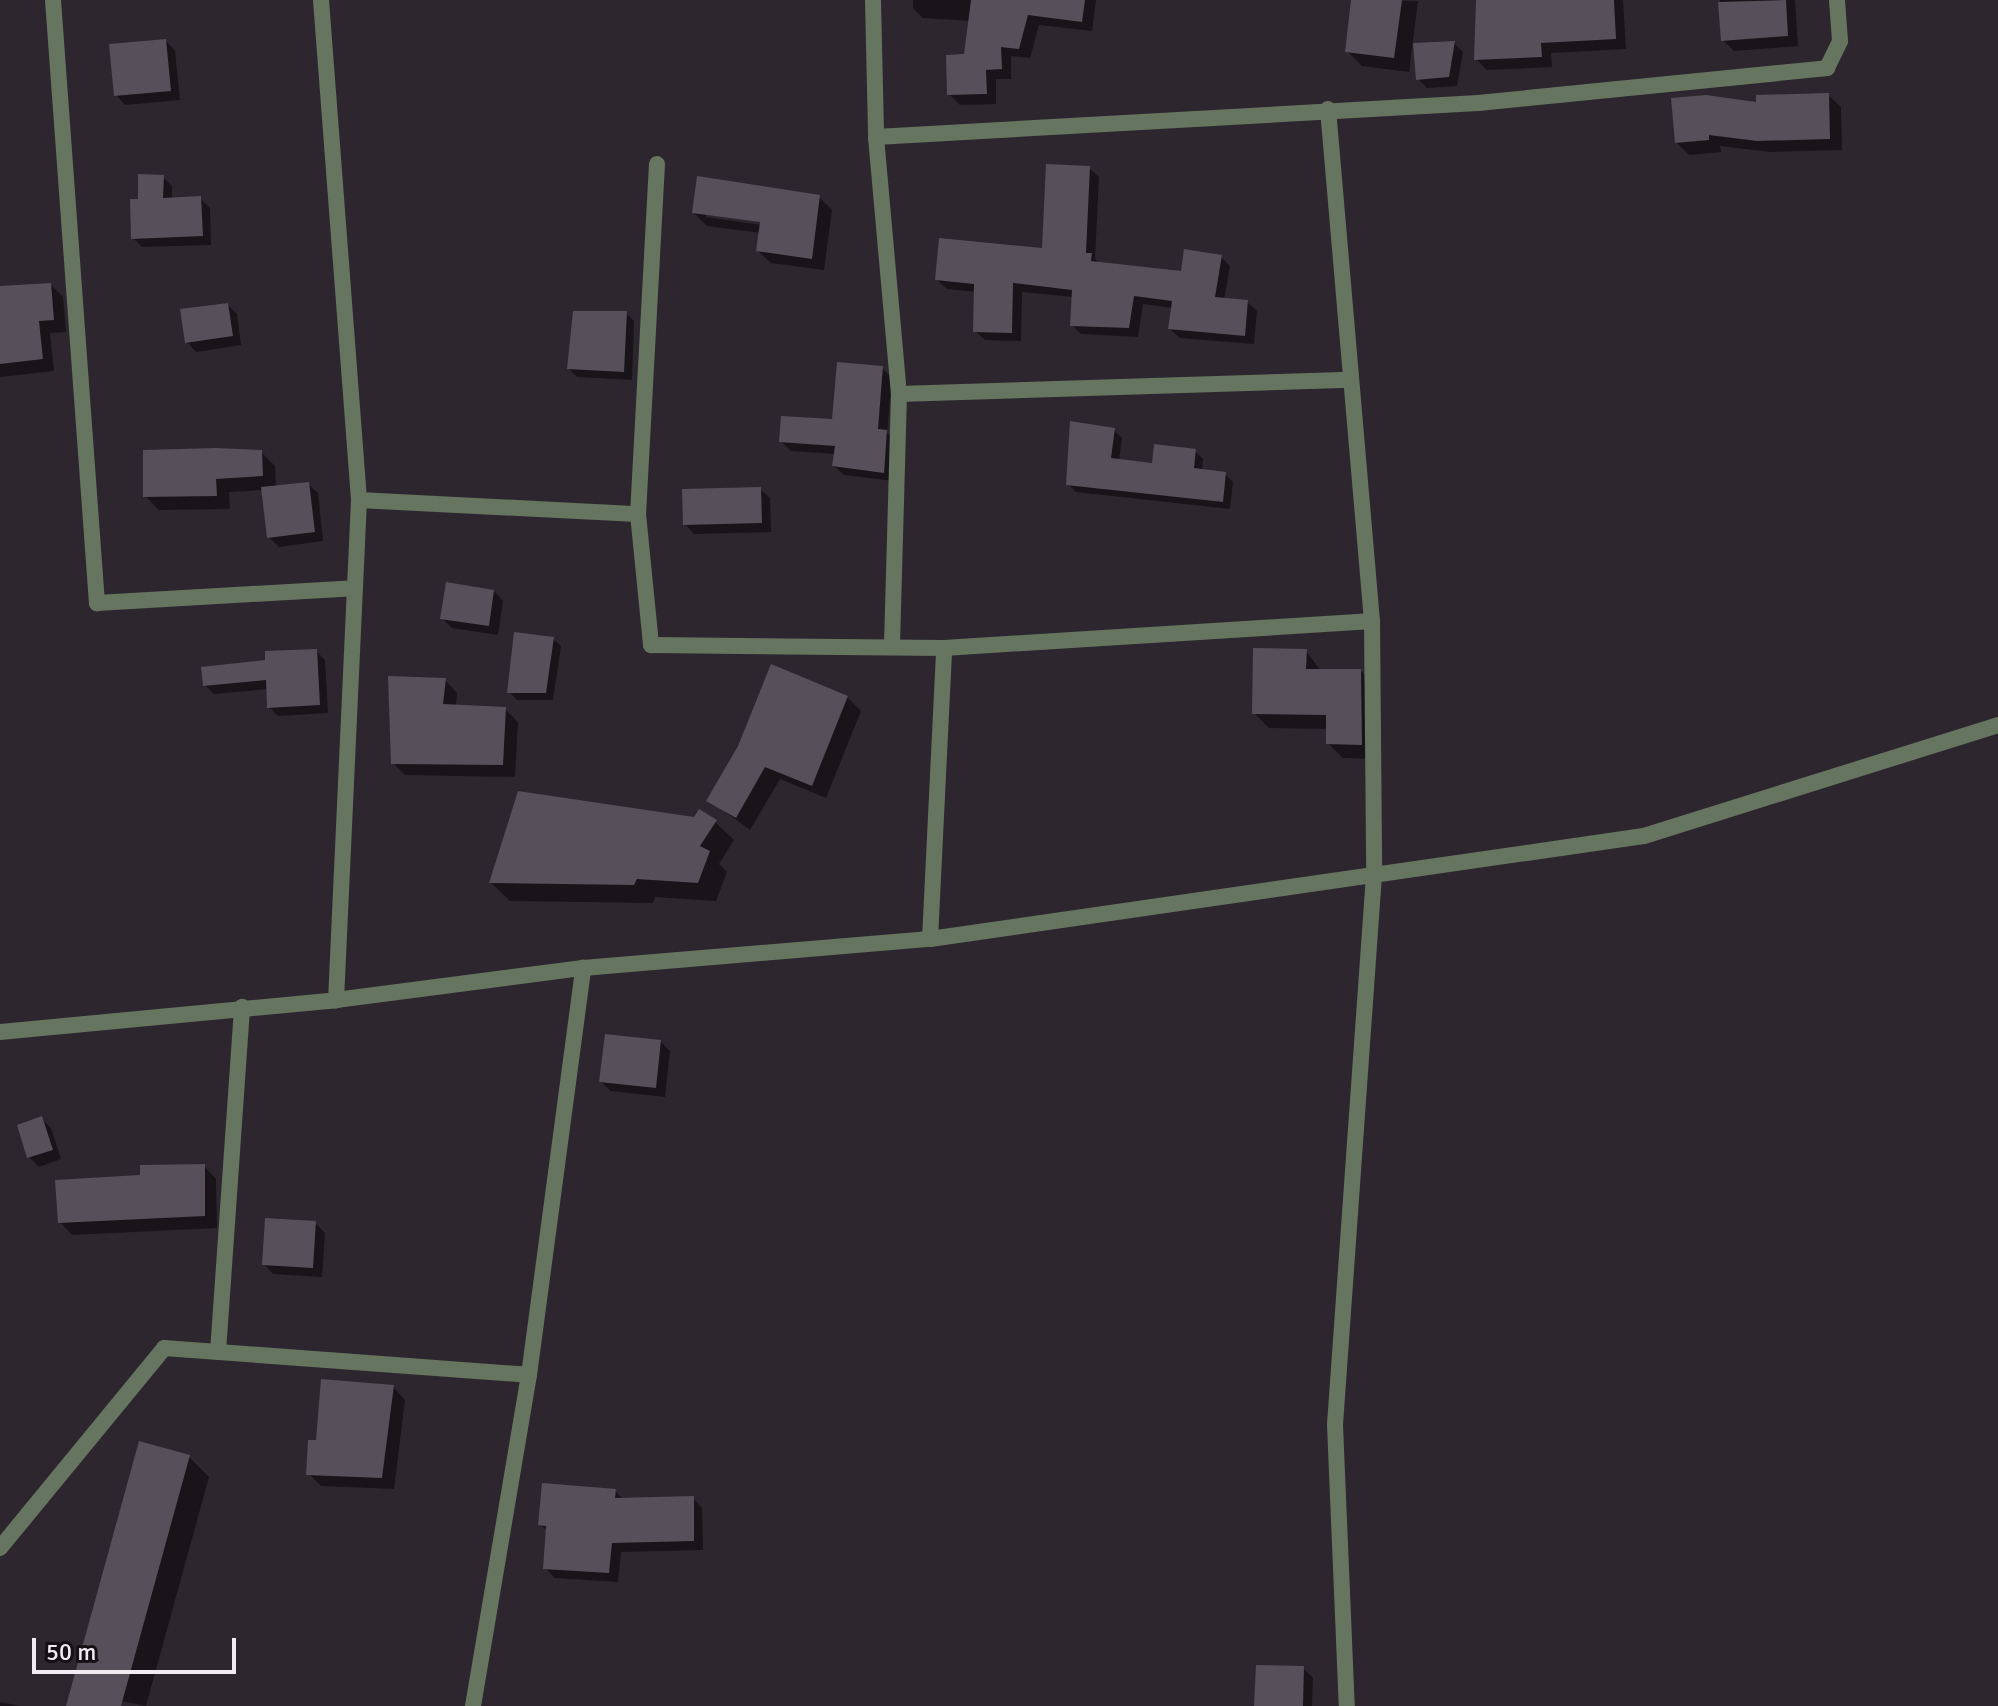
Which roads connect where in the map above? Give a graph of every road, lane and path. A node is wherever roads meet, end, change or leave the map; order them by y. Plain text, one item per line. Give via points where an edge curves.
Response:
1 (53, 0) edge
2 (321, 0) edge
3 (873, 0) edge
4 (1837, 0) edge
5 (1328, 109) junction
6 (876, 137) junction
7 (657, 164) dead end
8 (1350, 380) junction
9 (899, 394) junction
10 (359, 500) junction
11 (638, 514) junction
12 (354, 588) junction
13 (1372, 621) junction
14 (892, 646) junction
15 (944, 648) junction
16 (1998, 725) edge
17 (1374, 875) junction
18 (930, 939) junction
19 (583, 968) junction
20 (336, 1000) junction
21 (242, 1007) junction
22 (0, 1032) edge
23 (218, 1352) junction
24 (529, 1375) junction
25 (0, 1548) edge
26 (473, 1706) edge
27 (1347, 1706) edge

1 - 12 street via 97,603
2 - 10 street
3 - 6 street
4 - 5 street via 1840,41 1827,68 1478,103
5 - 6 street
5 - 8 street
6 - 9 street
7 - 11 street
8 - 9 street
8 - 13 street
9 - 14 street
10 - 11 street
10 - 12 street
11 - 14 street via 651,645
12 - 20 street
13 - 15 street
13 - 17 street
14 - 15 street
15 - 18 street
16 - 17 street via 1644,836
17 - 18 street
17 - 27 street via 1335,1425
18 - 19 street
19 - 20 street
19 - 24 street
20 - 21 street
21 - 22 street
21 - 23 street
23 - 24 street
23 - 25 street via 164,1348
24 - 26 street

